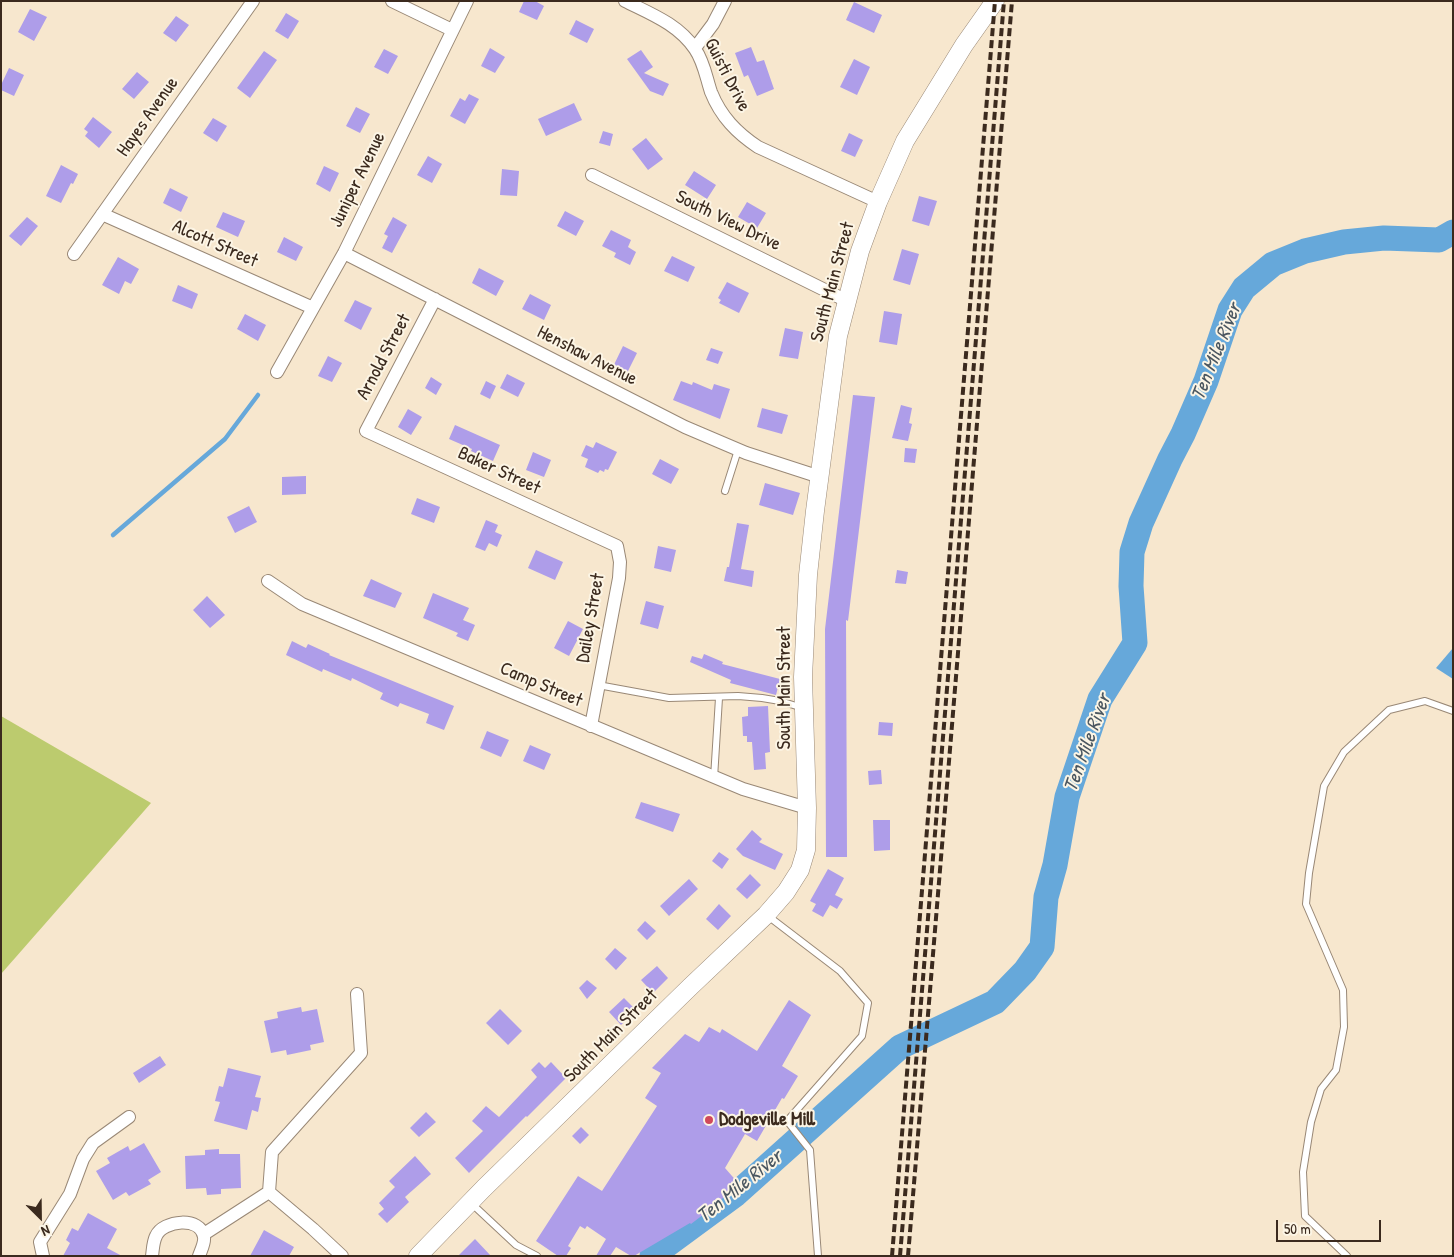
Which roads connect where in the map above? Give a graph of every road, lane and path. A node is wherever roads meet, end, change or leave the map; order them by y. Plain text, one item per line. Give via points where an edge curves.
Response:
1 (252, 1) edge
2 (392, 1) edge
3 (467, 1) edge
4 (625, 1) edge
5 (724, 1) edge
6 (995, 1) edge
7 (452, 30) junction
8 (695, 48) junction
9 (592, 175) dead end
10 (878, 202) junction
11 (102, 214) junction
12 (344, 253) junction
13 (74, 254) dead end
14 (435, 299) junction
15 (847, 301) junction
16 (313, 308) junction
17 (277, 372) dead end
18 (366, 431) joint
19 (738, 450) junction
20 (820, 477) junction
21 (726, 491) dead end
22 (617, 546) joint
23 (268, 581) dead end
24 (598, 685) junction
25 (719, 698) junction
26 (804, 708) junction
27 (1453, 710) edge
28 (591, 726) junction
29 (714, 778) junction
30 (807, 808) junction
31 (766, 915) junction
32 (357, 994) dead end
33 (130, 1117) dead end
34 (269, 1192) junction
35 (470, 1202) junction
36 (204, 1234) junction
37 (43, 1256) edge
38 (152, 1256) edge
39 (199, 1256) edge
40 (342, 1256) edge
41 (418, 1256) edge
42 (537, 1256) edge
43 (818, 1256) edge
44 (1347, 1256) edge

1 - 11 street, Hayes Avenue
2 - 7 street
3 - 7 street, Juniper Avenue
4 - 8 street, Guisti Drive via 677,28
5 - 8 street via 713,24
6 - 10 main road, South Main Street via 905,141
7 - 12 street, Juniper Avenue
8 - 10 street, Guisti Drive via 719,108 742,136 758,147
9 - 15 street, South View Drive
10 - 15 main road, South Main Street via 860,251
11 - 13 street, Hayes Avenue
11 - 16 street, Alcott Street
12 - 14 street, Henshaw Avenue
12 - 16 street, Juniper Avenue
14 - 18 street, Arnold Street
14 - 19 street, Henshaw Avenue via 684,427
15 - 20 main road, South Main Street via 838,336
16 - 17 street, Juniper Avenue
18 - 22 street, Baker Street
19 - 20 street, Henshaw Avenue
19 - 21 lane
20 - 26 main road, South Main Street via 808,575
22 - 24 street, Dailey Street via 619,578
23 - 28 street, Camp Street via 302,604
24 - 25 lane via 669,698
24 - 28 street, Dailey Street
25 - 26 lane via 762,698
25 - 29 lane
26 - 30 main road, South Main Street
27 - 44 lane via 1425,701 1389,710 1344,752 1324,786 1306,904 1343,990 1344,1027 1336,1070 1321,1089 1311,1122 1303,1172 1305,1216
28 - 29 street, Camp Street
29 - 30 street, Camp Street
30 - 31 main road, South Main Street via 806,850 800,870
31 - 35 main road, South Main Street
31 - 43 lane via 840,971 868,1003 862,1036 787,1121 810,1150
32 - 34 street via 361,1053 272,1152
33 - 37 street via 93,1143 82,1159 70,1194 40,1242
34 - 36 street
34 - 40 street
35 - 41 main road, South Main Street
35 - 42 lane via 516,1245
36 - 38 street via 199,1227 186,1222 167,1224 156,1235
36 - 39 street

